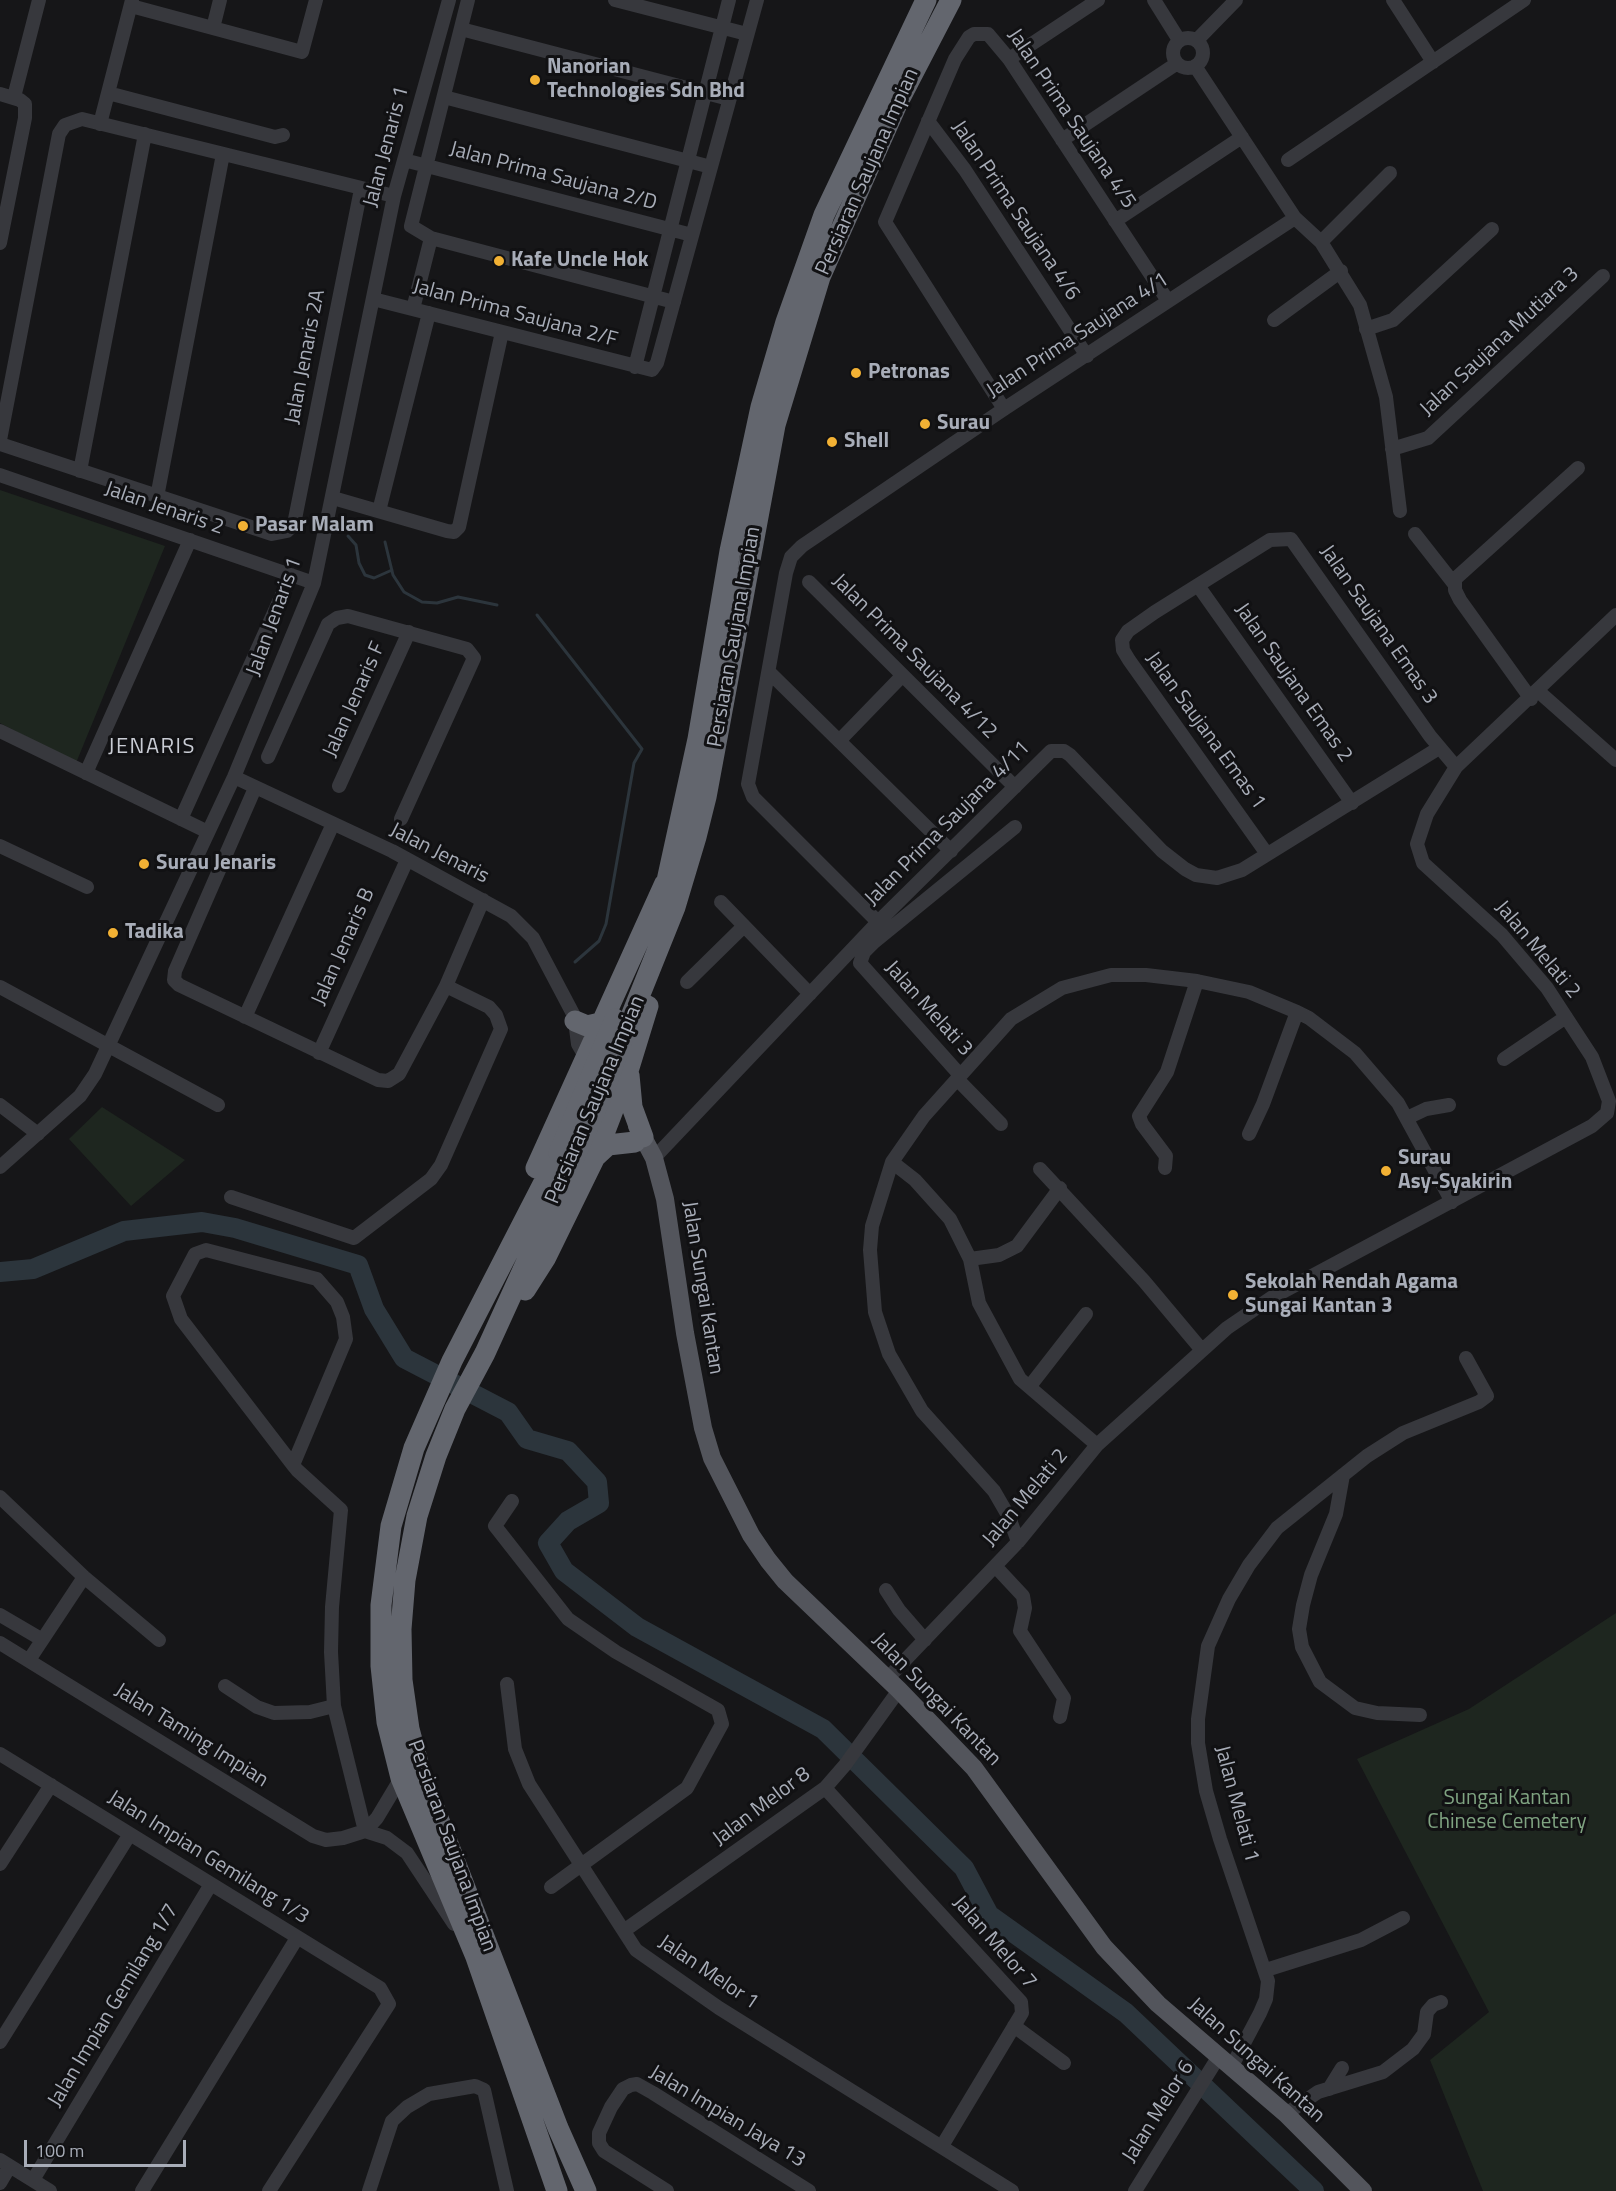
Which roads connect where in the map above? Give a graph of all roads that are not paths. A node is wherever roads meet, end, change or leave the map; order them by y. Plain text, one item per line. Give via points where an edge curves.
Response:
1 (39, 0) edge
2 (220, 0) edge
3 (316, 0) edge
4 (449, 0) edge
5 (468, 0) edge
6 (615, 0) edge
7 (729, 0) edge
8 (757, 0) edge
9 (926, 0) edge
10 (951, 0) edge
11 (1098, 0) edge
12 (1154, 0) edge
13 (1236, 0) edge
14 (1393, 0) edge
15 (1524, 0) edge
16 (132, 3) edge
17 (720, 27) junction
18 (213, 28) junction
19 (461, 29) junction
20 (747, 34) junction
21 (1179, 40) junction
22 (1197, 40) junction
23 (1009, 59) junction
24 (1433, 62) junction
25 (1176, 64) junction
26 (1195, 66) junction
27 (108, 93) junction
28 (704, 93) junction
29 (444, 97) junction
30 (13, 98) edge
31 (729, 99) junction
32 (928, 121) junction
33 (100, 124) junction
34 (145, 134) junction
35 (283, 135) dead end
36 (1242, 137) junction
37 (1062, 140) junction
38 (223, 154) junction
39 (404, 160) junction
40 (687, 160) junction
41 (1288, 160) dead end
42 (426, 166) junction
43 (711, 167) junction
44 (1390, 173) dead end
45 (361, 189) junction
46 (394, 196) junction
47 (1295, 218) junction
48 (1115, 221) junction
49 (670, 230) junction
50 (1492, 230) dead end
51 (692, 236) junction
52 (431, 238) junction
53 (1321, 242) junction
54 (0, 243) edge
55 (1341, 272) junction
56 (1602, 276) dead end
57 (653, 296) junction
58 (373, 299) junction
59 (1168, 301) junction
60 (674, 302) junction
61 (413, 309) junction
62 (429, 313) junction
63 (1274, 320) dead end
64 (1366, 329) junction
65 (502, 332) junction
66 (1087, 356) junction
67 (641, 369) junction
68 (1004, 409) junction
69 (0, 442) edge
70 (1392, 449) junction
71 (1578, 468) dead end
72 (80, 471) junction
73 (0, 475) edge
74 (157, 497) junction
75 (333, 498) junction
76 (379, 511) junction
77 (1400, 511) dead end
78 (1415, 534) dead end
79 (190, 540) junction
80 (291, 575) junction
81 (809, 582) dead end
82 (314, 583) junction
83 (1455, 585) junction
84 (1199, 587) junction
85 (1616, 615) edge
86 (408, 632) junction
87 (769, 672) junction
88 (902, 676) junction
89 (1535, 695) junction
90 (268, 696) junction
91 (291, 705) junction
92 (0, 731) edge
93 (839, 741) junction
94 (1439, 748) junction
95 (268, 757) dead end
96 (1616, 760) edge
97 (1456, 767) junction
98 (86, 773) junction
99 (234, 777) junction
100 (339, 786) dead end
101 (1015, 787) junction
102 (255, 788) junction
103 (1352, 803) junction
104 (181, 819) junction
105 (401, 819) dead end
106 (332, 826) junction
107 (1014, 827) dead end
108 (208, 832) junction
109 (0, 846) edge
110 (951, 851) junction
111 (1267, 854) junction
112 (407, 860) junction
113 (87, 887) dead end
114 (483, 900) junction
115 (721, 902) dead end
116 (675, 907) junction
117 (878, 922) junction
118 (744, 926) junction
119 (1197, 981) junction
120 (687, 982) dead end
121 (446, 986) junction
122 (0, 987) edge
123 (810, 994) junction
124 (1297, 1012) junction
125 (245, 1017) junction
126 (1566, 1017) junction
127 (575, 1021) junction
128 (614, 1022) junction
129 (109, 1048) junction
130 (589, 1051) junction
131 (319, 1053) junction
132 (1504, 1059) dead end
133 (628, 1071) junction
134 (959, 1077) junction
135 (617, 1101) junction
136 (0, 1105) edge
137 (218, 1105) dead end
138 (1449, 1105) dead end
139 (1407, 1118) junction
140 (1612, 1118) edge
141 (1001, 1124) dead end
142 (38, 1134) junction
143 (1249, 1134) dead end
144 (639, 1140) junction
145 (566, 1157) junction
146 (595, 1157) junction
147 (654, 1158) junction
148 (892, 1162) junction
149 (0, 1167) edge
150 (1165, 1167) dead end
151 (1040, 1169) dead end
152 (660, 1181) junction
153 (1060, 1188) junction
154 (231, 1197) dead end
155 (1452, 1202) junction
156 (970, 1259) junction
157 (1086, 1314) dead end
158 (1201, 1349) junction
159 (1466, 1359) dead end
160 (448, 1360) junction
161 (480, 1361) junction
162 (1030, 1386) junction
163 (1097, 1445) junction
164 (293, 1465) junction
165 (1343, 1475) junction
166 (0, 1497) edge
167 (512, 1501) dead end
168 (1018, 1542) junction
169 (995, 1566) junction
170 (84, 1577) junction
171 (886, 1590) dead end
172 (0, 1615) edge
173 (41, 1639) junction
174 (159, 1640) dead end
175 (925, 1640) junction
176 (0, 1643) edge
177 (29, 1660) junction
178 (507, 1684) dead end
179 (893, 1684) junction
180 (225, 1686) dead end
181 (334, 1706) junction
182 (1420, 1714) dead end
183 (1060, 1717) dead end
184 (0, 1754) edge
185 (401, 1778) junction
186 (51, 1785) junction
187 (825, 1788) junction
188 (365, 1831) junction
189 (130, 1834) junction
190 (0, 1864) edge
191 (582, 1865) junction
192 (211, 1884) junction
193 (551, 1887) dead end
194 (1403, 1918) dead end
195 (625, 1930) junction
196 (297, 1938) junction
197 (476, 1957) junction
198 (1266, 1971) junction
199 (1441, 2002) dead end
200 (1014, 2026) junction
201 (0, 2042) edge
202 (1226, 2061) junction
203 (1065, 2063) dead end
204 (1342, 2068) dead end
205 (1329, 2088) junction
206 (1286, 2114) junction
207 (942, 2146) junction
208 (568, 2154) junction
209 (5, 2163) edge
210 (33, 2180) junction
211 (0, 2183) edge
212 (555, 2188) edge
213 (51, 2191) edge
214 (142, 2191) edge
215 (269, 2191) edge
216 (369, 2191) edge
217 (507, 2191) edge
218 (575, 2191) edge
219 (586, 2191) edge
220 (667, 2191) edge
221 (809, 2191) edge
222 (1012, 2191) edge
223 (1134, 2191) edge
224 (1364, 2191) edge

1 - 30 street
2 - 18 street
3 - 18 street via 302,52
4 - 39 street, Jalan Jenaris 1
5 - 19 street
6 - 17 street
7 - 17 street
8 - 20 street
9 - 128 highway, Persiaran Saujana Impian via 824,215 760,407 670,873 658,917
10 - 116 highway, Persiaran Saujana Impian via 849,209 820,277 792,369 775,425 706,797
11 - 23 street
12 - 21 street
13 - 22 street
14 - 24 street
15 - 24 street
16 - 18 street
16 - 27 street
17 - 20 street
17 - 28 street
19 - 28 street
19 - 29 street
20 - 31 street
21 - 22 street
21 - 25 street via 1172,52
22 - 26 street via 1203,54
23 - 32 street, Jalan Prima Saujana 4/5 via 988,34 969,37
23 - 37 street, Jalan Prima Saujana 4/5
24 - 41 street
25 - 26 street
25 - 37 street
26 - 36 street
27 - 33 street
27 - 35 street via 275,137
28 - 31 street
28 - 40 street
29 - 40 street
29 - 42 street
30 - 54 street via 25,118
31 - 43 street
32 - 66 street, Jalan Prima Saujana 4/6 via 965,170
32 - 68 street, Jalan Prima Saujana 4/5 via 887,215 887,230
33 - 34 street
33 - 69 street via 82,119 65,124 59,134
34 - 38 street
34 - 72 street
36 - 47 street
36 - 48 street
37 - 48 street, Jalan Prima Saujana 4/5
38 - 45 street
38 - 74 street
39 - 42 street, Jalan Prima Saujana 2/D
39 - 46 street, Jalan Jenaris 1
40 - 43 street
40 - 49 street
42 - 49 street, Jalan Prima Saujana 2/D
42 - 52 street via 411,226
43 - 51 street
44 - 53 street
45 - 46 street
45 - 74 street, Jalan Jenaris 2A via 294,524 287,531 272,534
46 - 58 street, Jalan Jenaris 1
47 - 53 street
47 - 59 street, Jalan Prima Saujana 4/1
48 - 59 street, Jalan Prima Saujana 4/5
49 - 51 street, Jalan Prima Saujana 2/D
49 - 57 street
50 - 64 street via 1398,316
51 - 60 street
52 - 57 street
52 - 61 street
53 - 55 street
55 - 63 street
55 - 64 street via 1360,305
56 - 70 street, Jalan Saujana Mutiara 3 via 1428,438
57 - 60 street
57 - 67 street
58 - 61 street, Jalan Prima Saujana 2/F
58 - 75 street, Jalan Jenaris 1
59 - 66 street, Jalan Prima Saujana 4/1
60 - 67 street via 657,363 652,370
61 - 62 street, Jalan Prima Saujana 2/F
62 - 65 street, Jalan Prima Saujana 2/F
62 - 76 street
64 - 70 street via 1386,398
65 - 67 street, Jalan Prima Saujana 2/F
65 - 76 street via 459,527 454,532 447,531
66 - 68 street, Jalan Prima Saujana 4/1
68 - 87 street, Jalan Prima Saujana 4/1 via 796,552 786,573
69 - 72 street
70 - 77 street
71 - 83 street via 1466,568 1455,579
72 - 74 street
73 - 79 street, Jalan Jenaris 2
75 - 76 street
75 - 82 street, Jalan Jenaris 1
78 - 83 street
79 - 80 street, Jalan Jenaris 2
79 - 98 street
80 - 82 street, Jalan Jenaris 2
80 - 104 street
81 - 88 street, Jalan Prima Saujana 4/12
82 - 90 street, Jalan Jenaris 1
83 - 89 street via 1460,600
84 - 94 street, Jalan Saujana Emas 3 via 1270,540 1291,539
84 - 103 street, Jalan Saujana Emas 2
84 - 111 street, Jalan Saujana Emas 1 via 1128,631 1122,640 1123,650
85 - 89 street, Jalan Melati 2
86 - 91 street via 348,616 337,618 328,624
86 - 100 street, Jalan Jenaris F
86 - 105 street via 467,649 474,658
87 - 93 street
87 - 117 street, Jalan Prima Saujana 4/1 via 748,784 753,797
88 - 93 street
88 - 101 street, Jalan Prima Saujana 4/12
89 - 96 street
89 - 97 street, Jalan Melati 2
90 - 91 street
90 - 99 street, Jalan Jenaris 1
91 - 95 street
92 - 98 street
93 - 110 street
94 - 97 street
94 - 103 street, Jalan Prima Saujana 4/11
97 - 126 street, Jalan Melati 2 via 1420,830 1419,856 1502,935
98 - 104 street
99 - 102 street, Jalan Jenaris
99 - 108 street, Jalan Jenaris 1
101 - 110 street, Jalan Prima Saujana 4/11
101 - 111 street, Jalan Prima Saujana 4/11 via 1051,751 1064,751 1162,851 1196,875 1217,879 1242,870
102 - 106 street, Jalan Jenaris
102 - 125 street via 174,980
103 - 111 street, Jalan Prima Saujana 4/11
104 - 108 street
106 - 112 street, Jalan Jenaris
106 - 125 street
107 - 134 street, Jalan Melati 3 via 874,942 860,963
108 - 129 street, Jalan Jenaris 1
109 - 113 street
110 - 117 street, Jalan Prima Saujana 4/11
112 - 114 street, Jalan Jenaris
112 - 131 street, Jalan Jenaris B
114 - 121 street
114 - 127 street, Jalan Jenaris via 511,916 533,938
115 - 118 street
116 - 128 highway, Persiaran Saujana Impian
116 - 133 highway
117 - 123 street, Jalan Prima Saujana 4/11
118 - 120 street
118 - 123 street
119 - 124 street, Jalan Melati 3 via 1249,992
119 - 134 street, Jalan Melati 3 via 1111,975 1062,988 1011,1019
119 - 150 street via 1167,1072 1139,1116 1166,1156
121 - 131 street via 399,1074 388,1081
121 - 154 street via 489,1007 501,1029 441,1165 431,1179 354,1238
122 - 129 street
123 - 147 street, Jalan Prima Saujana 4/11
124 - 139 street, Jalan Melati 3 via 1354,1053
124 - 143 street
125 - 131 street
126 - 132 street
126 - 140 street, Jalan Melati 2 via 1592,1057
127 - 128 highway via 587,1026
127 - 130 street, Jalan Jenaris
128 - 130 highway
128 - 145 highway, Persiaran Saujana Impian, bridge
129 - 137 street
129 - 142 street via 80,1096
130 - 135 main road, Jalan Sungai Kantan
130 - 160 highway
133 - 135 highway
133 - 144 highway
134 - 141 street
134 - 148 street, Jalan Melati 3 via 924,1116
135 - 144 main road, Jalan Sungai Kantan
135 - 146 highway
136 - 142 street
138 - 139 street
139 - 155 street, Jalan Melati 3
140 - 155 street, Jalan Melati 2
142 - 149 street
144 - 146 highway via 608,1145
144 - 147 main road, Jalan Sungai Kantan
144 - 152 main road, Jalan Sungai Kantan
145 - 160 highway, Persiaran Saujana Impian
145 - 161 highway, Persiaran Saujana Impian
146 - 161 highway via 546,1257
147 - 152 main road, Jalan Sungai Kantan
148 - 156 street via 915,1180 950,1219
148 - 168 street, Jalan Melati 3 via 872,1226 875,1312 889,1354 928,1419 994,1491
151 - 153 street
152 - 179 main road, Jalan Sungai Kantan via 703,1428 723,1483 751,1535 785,1581
153 - 156 street via 1017,1246 999,1255
153 - 158 street
155 - 158 street, Jalan Melati 2 via 1271,1298
156 - 162 street via 979,1303 1020,1379
157 - 162 street
158 - 163 street, Jalan Melati 2
159 - 165 street, Jalan Melati 1 via 1487,1396 1403,1433
160 - 185 highway, Persiaran Saujana Impian via 414,1449 391,1526 381,1605 381,1666 387,1722
161 - 208 highway, Persiaran Saujana Impian via 455,1408 417,1516 405,1580 402,1680 408,1729 421,1774
162 - 163 street
163 - 168 street, Jalan Melati 2
164 - 164 street via 346,1339 337,1302 317,1279 206,1250 195,1254 173,1296 181,1319
164 - 181 street via 342,1514 332,1607
165 - 182 street via 1336,1514 1303,1605 1299,1629 1302,1647 1320,1682 1355,1708
165 - 198 street, Jalan Melati 1 via 1276,1528 1249,1565 1228,1599 1208,1646 1200,1690 1198,1743 1206,1791
166 - 170 street
167 - 191 street via 495,1526 568,1619 616,1652 718,1710 722,1724 687,1788
168 - 169 street, Jalan Melati 2
169 - 175 street, Jalan Melati 2
169 - 183 street via 1024,1599 1020,1631 1064,1698
170 - 173 street
170 - 174 street
171 - 175 street
172 - 173 street
173 - 177 street
175 - 179 street, Jalan Melati 2
176 - 177 street, Jalan Taming Impian
177 - 188 street, Jalan Taming Impian via 313,1836 326,1840
178 - 191 street, Jalan Melor 1 via 515,1749 530,1784
179 - 187 street, Jalan Melor 8 via 861,1741
179 - 202 main road, Jalan Sungai Kantan via 974,1768 1104,1947 1158,2004
180 - 181 street via 274,1713 310,1712
181 - 188 street
184 - 186 street, Jalan Impian Gemilang 1/3
185 - 188 street
185 - 197 highway, Persiaran Saujana Impian
186 - 189 street, Jalan Impian Gemilang 1/3
186 - 190 street
187 - 195 street, Jalan Melor 8
187 - 200 street, Jalan Melor 7 via 1022,2002 1022,2013
188 - 197 street via 387,1838 407,1853
189 - 192 street, Jalan Impian Gemilang 1/3
189 - 201 street
191 - 193 street
191 - 195 street, Jalan Melor 1
192 - 196 street, Jalan Impian Gemilang 1/3
192 - 210 street, Jalan Impian Gemilang 1/7
194 - 198 street via 1360,1940
195 - 207 street, Jalan Melor 1 via 640,1954 719,2008
196 - 214 street
196 - 215 street, Jalan Impian Gemilang 1/3 via 380,1988 389,2004
197 - 212 highway, Persiaran Saujana Impian
198 - 202 street, Jalan Melati 1 via 1266,1999
199 - 205 street via 1427,2012 1425,2034 1413,2049 1383,2072
200 - 203 street
200 - 207 street, Jalan Melor 7
202 - 206 main road, Jalan Sungai Kantan
202 - 223 street, Jalan Melor 6 via 1205,2079
204 - 205 street
205 - 206 street
206 - 224 main road, Jalan Sungai Kantan
207 - 222 street, Jalan Melor 1
208 - 218 highway
208 - 219 highway, Persiaran Saujana Impian
209 - 210 street
209 - 211 street
210 - 213 street
216 - 217 street via 393,2121 407,2107 429,2094 475,2086 484,2090
220 - 221 street, Jalan Impian Jaya 13 via 604,2151 599,2143 598,2133 623,2089 637,2084

